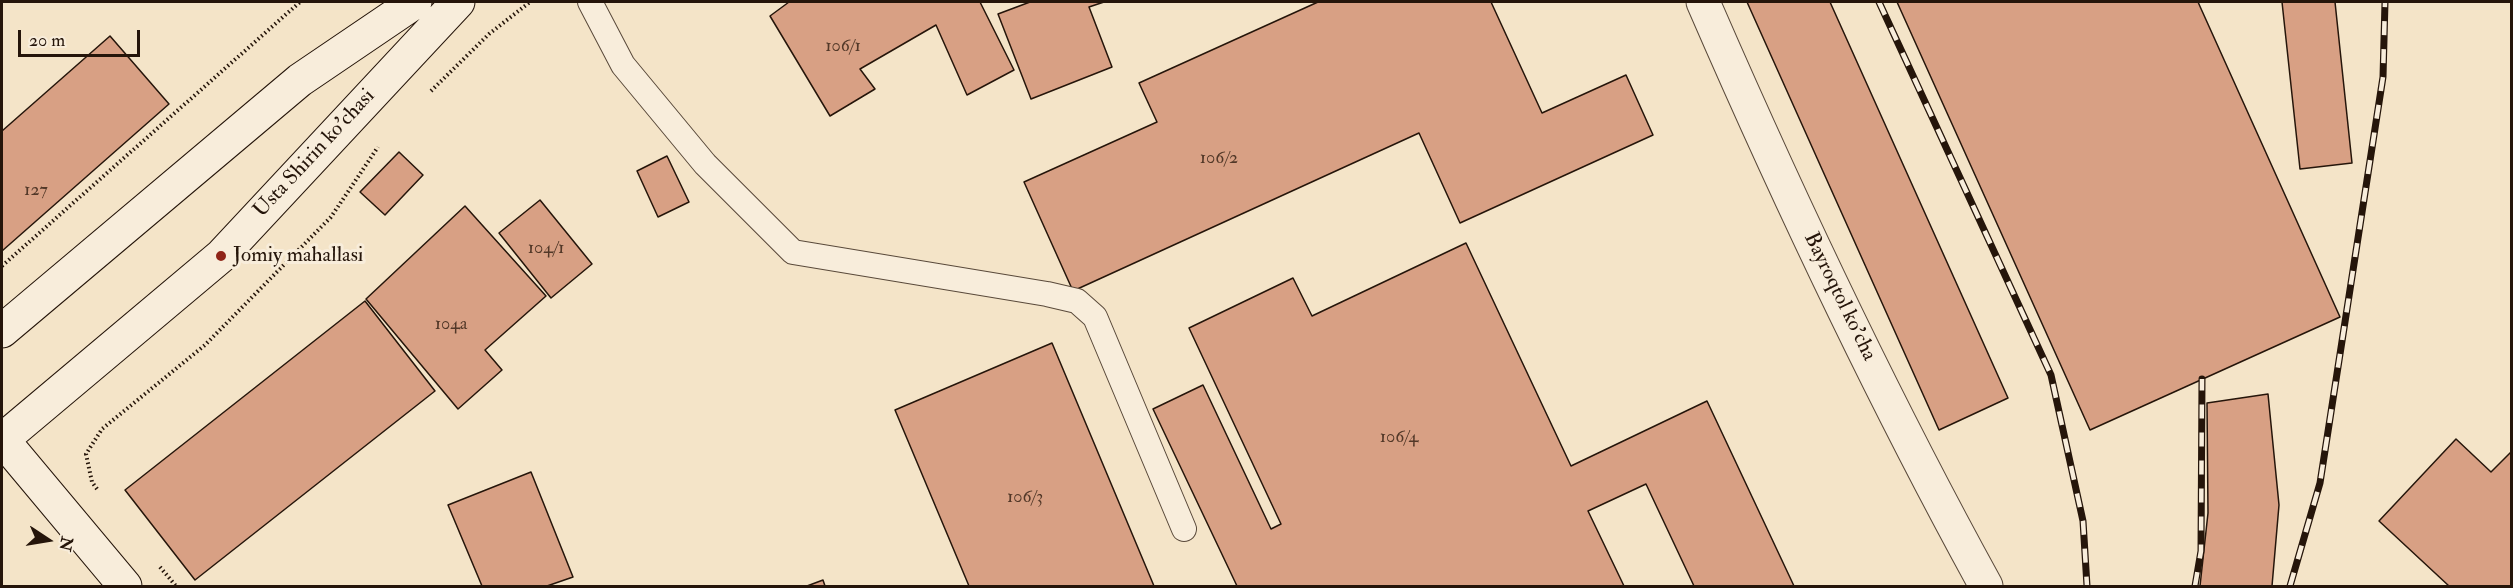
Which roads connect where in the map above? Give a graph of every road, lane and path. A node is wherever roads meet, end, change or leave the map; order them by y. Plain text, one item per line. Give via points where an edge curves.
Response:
1 (300, 2) edge
2 (415, 2) edge
3 (458, 2) edge
4 (530, 2) edge
5 (590, 2) edge
6 (1702, 2) edge
7 (427, 95) dead end
8 (381, 143) dead end
9 (2, 266) edge
10 (2, 332) edge
11 (2, 440) edge
12 (99, 491) dead end
13 (1184, 529) dead end
14 (155, 560) dead end
15 (125, 586) edge
16 (176, 586) edge
17 (1986, 586) edge

1 - 9 path
2 - 10 main road via 300,80
3 - 11 main road, Usta Shirin ko'chasi via 221,256
4 - 7 path via 489,34
5 - 13 lane via 623,65 705,164 793,252 1077,301 1095,317
6 - 17 main road, Bayroqtol ko'cha via 1752,116 1914,453
8 - 12 path via 331,217 204,345 102,429 86,454 92,482
11 - 15 main road
14 - 16 path

